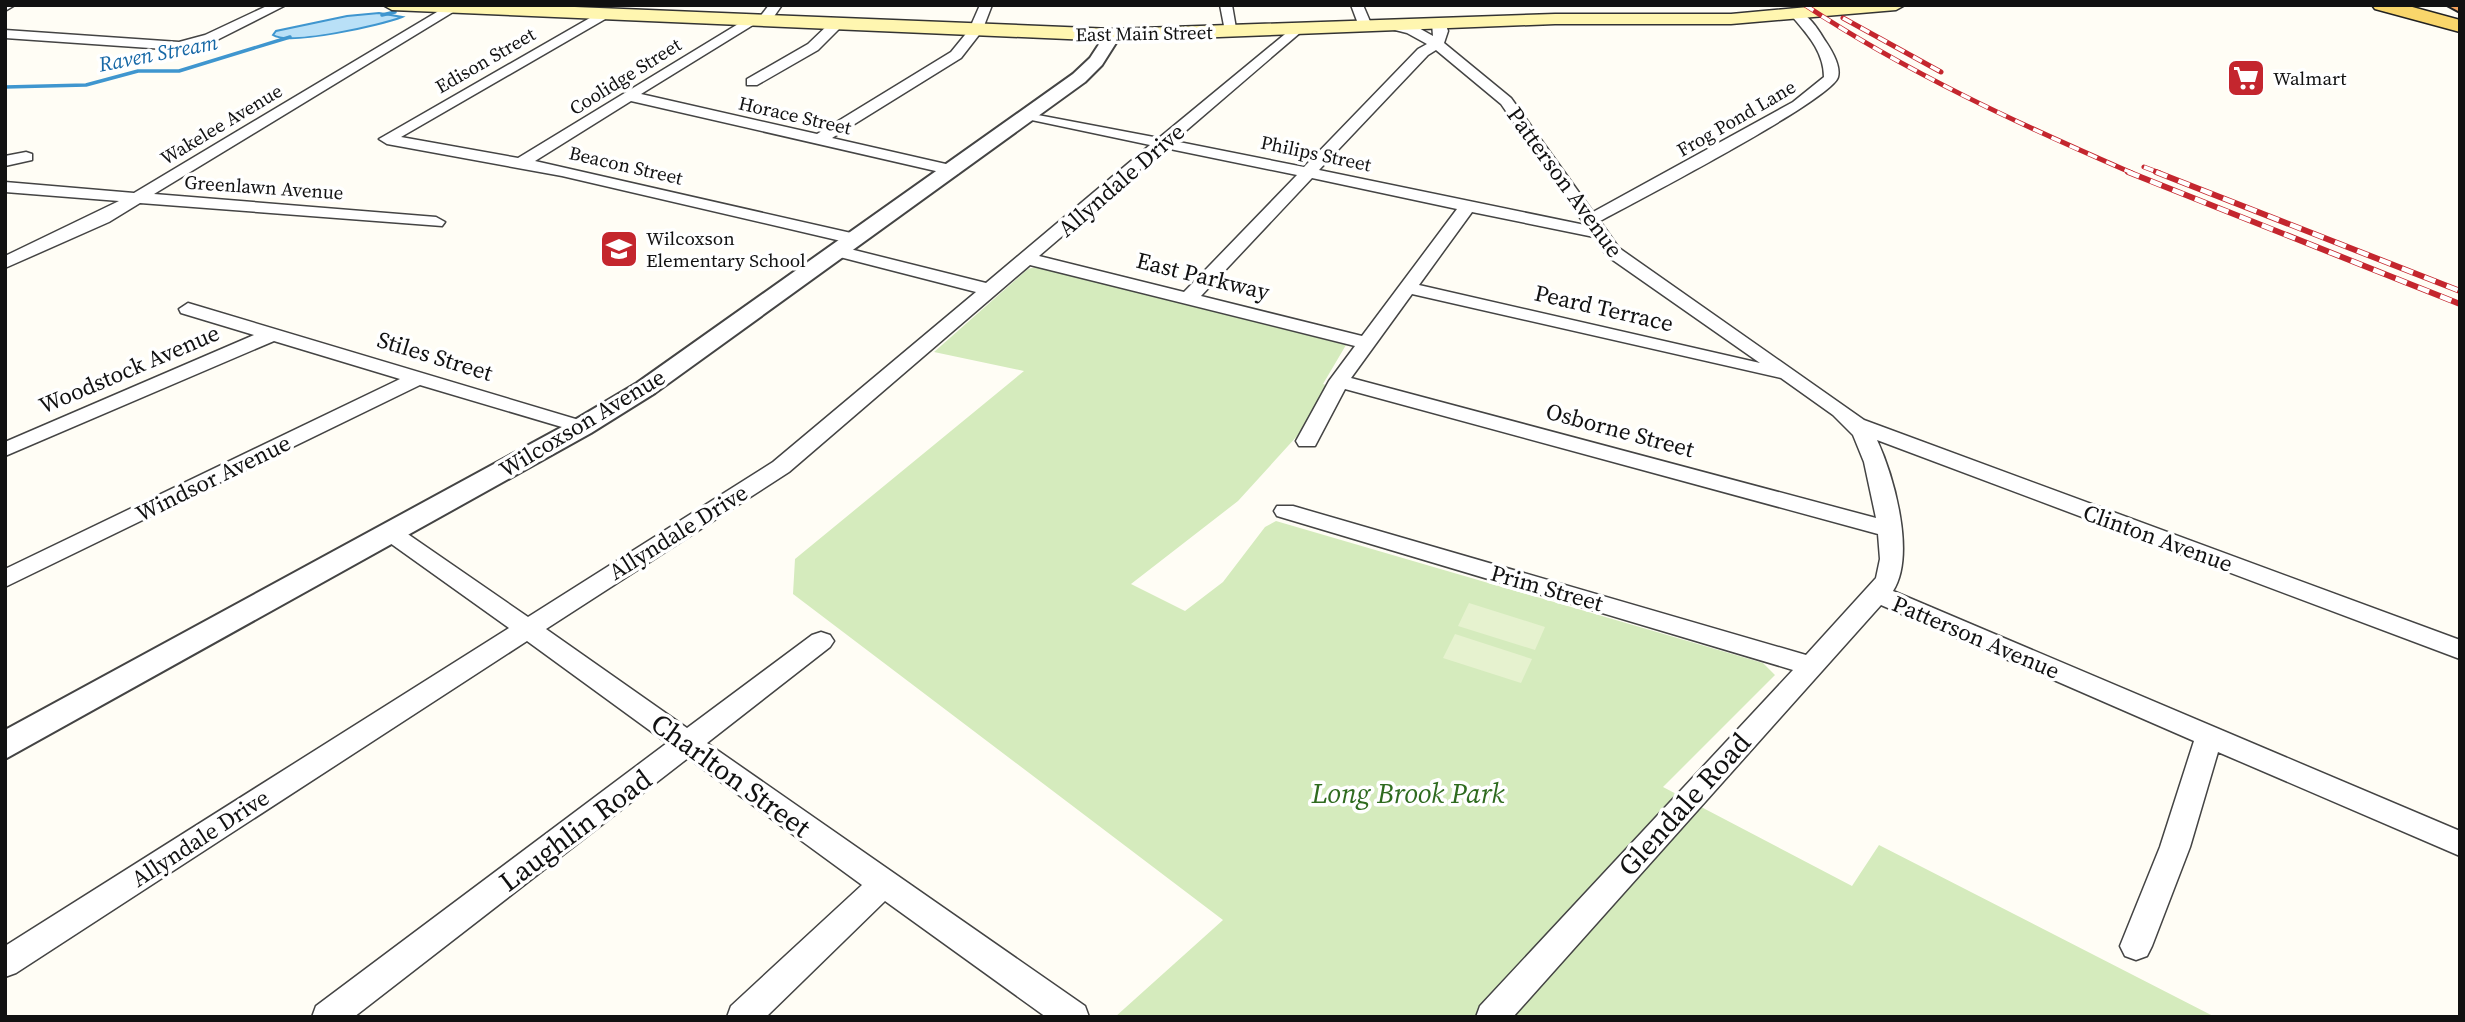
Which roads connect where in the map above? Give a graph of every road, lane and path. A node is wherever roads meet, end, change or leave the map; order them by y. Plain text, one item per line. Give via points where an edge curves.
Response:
1 (280, 5) edge
2 (392, 5) edge
3 (776, 5) edge
4 (986, 5) edge
5 (1226, 5) edge
6 (1357, 5) edge
7 (1896, 5) edge
8 (2382, 5) edge
9 (491, 8) edge
10 (452, 9) junction
11 (602, 15) junction
12 (1797, 15) junction
13 (755, 22) junction
14 (1439, 23) junction
15 (836, 25) junction
16 (1392, 25) junction
17 (1366, 26) junction
18 (2460, 26) edge
19 (1296, 29) junction
20 (975, 31) junction
21 (1233, 31) junction
22 (5, 34) edge
23 (1113, 35) junction
24 (1437, 44) junction
25 (752, 82) dead end
26 (629, 96) junction
27 (1027, 115) junction
28 (387, 139) joint
29 (818, 140) junction
30 (1163, 143) junction
31 (26, 157) dead end
32 (5, 161) edge
33 (522, 163) junction
34 (953, 170) junction
35 (1307, 173) junction
36 (5, 187) edge
37 (136, 198) junction
38 (1466, 207) junction
39 (436, 222) dead end
40 (1592, 226) junction
41 (846, 245) junction
42 (1028, 259) junction
43 (5, 263) edge
44 (1409, 288) junction
45 (991, 290) junction
46 (1190, 297) junction
47 (188, 309) dead end
48 (273, 334) junction
49 (1366, 343) junction
50 (1789, 376) junction
51 (420, 377) junction
52 (1339, 381) junction
53 (1857, 425) junction
54 (582, 427) junction
55 (1307, 441) dead end
56 (5, 450) edge
57 (1285, 511) dead end
58 (1888, 529) junction
59 (390, 533) junction
60 (5, 579) edge
61 (1877, 594) junction
62 (528, 627) junction
63 (821, 640) dead end
64 (2460, 650) edge
65 (1809, 665) junction
66 (2209, 737) junction
67 (688, 745) junction
68 (5, 746) edge
69 (2460, 844) edge
70 (882, 885) junction
71 (2136, 946) dead end
72 (5, 963) edge
73 (328, 1017) edge
74 (743, 1017) edge
75 (1073, 1017) edge
76 (1492, 1017) edge

1 - 22 street via 210,38 179,46
2 - 10 main road, East Main Street
3 - 13 street
4 - 20 street
5 - 21 street
6 - 17 street
7 - 12 main road, East Main Street
8 - 18 main road
9 - 10 main road, East Main Street
9 - 11 main road, East Main Street
10 - 37 street, Wakelee Avenue
11 - 13 main road, East Main Street
11 - 28 street, Edison Street
12 - 14 main road, East Main Street
12 - 40 street, Frog Pond Lane via 1831,66 1825,86
13 - 15 main road, East Main Street
13 - 26 street, Coolidge Street
14 - 16 main road, East Main Street
14 - 24 street
15 - 20 main road, East Main Street
15 - 25 street via 813,47
16 - 17 main road, East Main Street
16 - 24 street, Patterson Avenue
17 - 19 main road, East Main Street
19 - 21 main road, East Main Street
19 - 30 street, Allyndale Drive
20 - 23 main road, East Main Street
20 - 29 street via 956,55
21 - 23 main road, East Main Street
23 - 27 street, Wilcoxson Avenue via 1085,73
24 - 35 street via 1423,52
24 - 40 street, Patterson Avenue via 1506,101
26 - 29 street, Horace Street
26 - 33 street, Coolidge Street
27 - 30 street, Philips Street
27 - 34 street, Wilcoxson Avenue
28 - 33 street, Beacon Street
29 - 34 street, Horace Street
30 - 35 street, Philips Street
30 - 42 street, Allyndale Drive
31 - 32 street
33 - 41 street, Beacon Street
34 - 41 street, Wilcoxson Avenue
35 - 38 street, Philips Street
35 - 46 street
36 - 37 street, Greenlawn Avenue
37 - 39 street, Greenlawn Avenue
37 - 43 street, Wakelee Avenue via 68,236
38 - 40 street, Philips Street
38 - 44 street
40 - 50 street, Patterson Avenue via 1629,266
41 - 45 street, Beacon Street
41 - 54 street, Wilcoxson Avenue via 646,388
42 - 45 street, Allyndale Drive
42 - 46 street, East Parkway
44 - 49 street
44 - 50 street, Peard Terrace
45 - 62 street, Allyndale Drive via 781,467
46 - 49 street, East Parkway
47 - 48 street
48 - 51 street, Stiles Street
48 - 56 street, Woodstock Avenue
49 - 52 street
50 - 53 street, Patterson Avenue
51 - 54 street, Stiles Street
51 - 60 street, Windsor Avenue
52 - 55 street
52 - 58 street, Osborne Street
53 - 58 street, Patterson Avenue via 1872,457
53 - 64 street, Clinton Avenue
54 - 59 street, Wilcoxson Avenue
57 - 65 street, Prim Street
58 - 61 street, Patterson Avenue via 1892,570
59 - 62 street, Charlton Street
59 - 68 street, Wilcoxson Avenue
61 - 65 street, Glendale Road
61 - 66 street, Patterson Avenue
62 - 67 street, Charlton Street
62 - 72 street, Allyndale Drive
63 - 67 street, Laughlin Road
65 - 76 street, Glendale Road
66 - 69 street, Patterson Avenue
66 - 71 street via 2175,847
67 - 70 street, Charlton Street
67 - 73 street, Laughlin Road
70 - 74 street
70 - 75 street, Charlton Street

